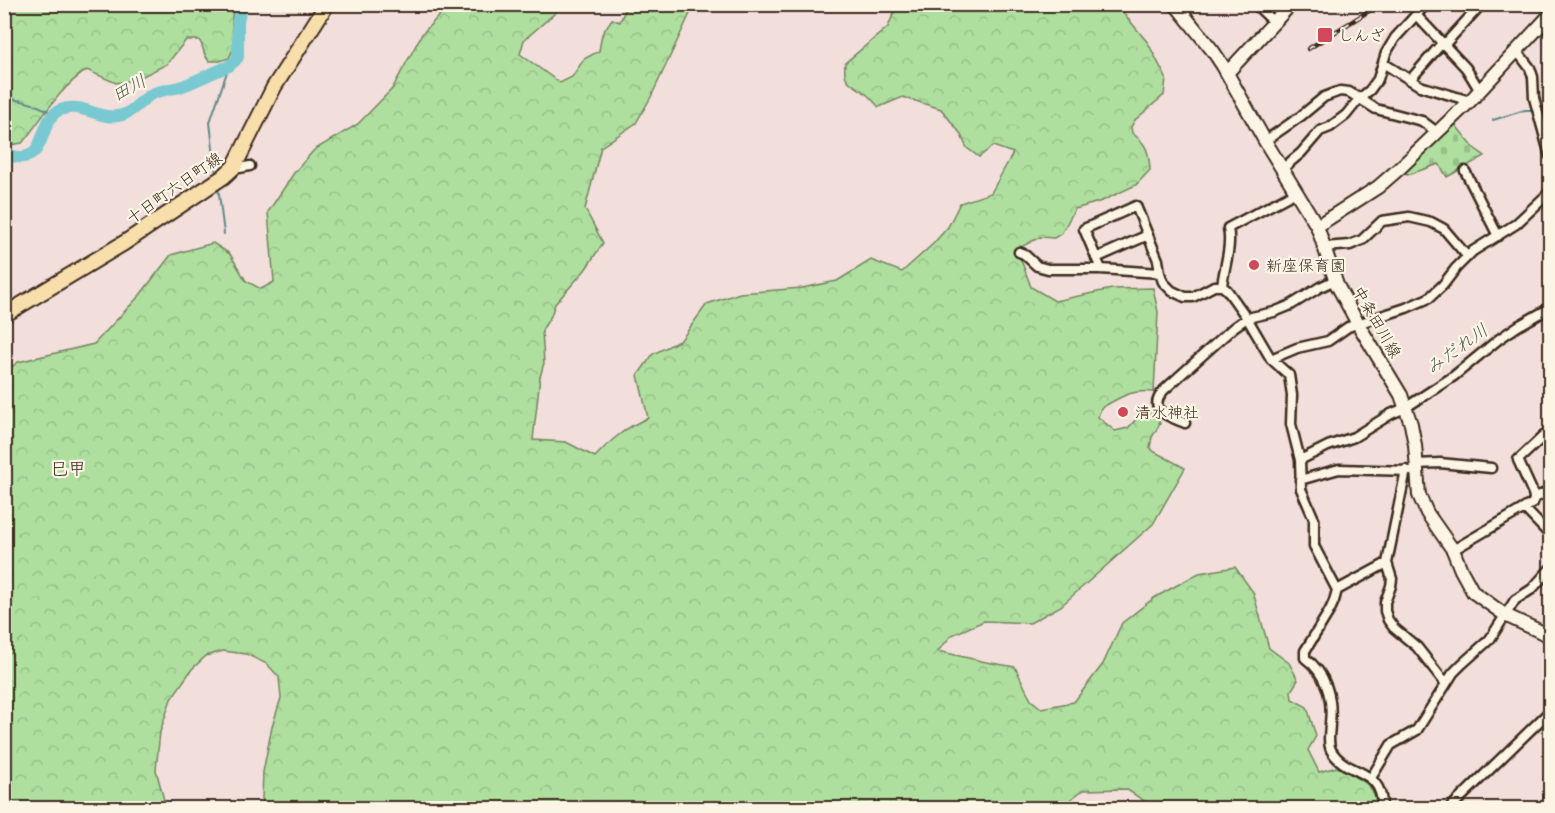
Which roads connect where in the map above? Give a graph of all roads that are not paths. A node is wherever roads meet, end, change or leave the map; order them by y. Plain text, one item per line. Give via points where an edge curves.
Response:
1 (327, 4) edge
2 (1175, 4) edge
3 (1255, 4) edge
4 (1291, 4) edge
5 (1426, 4) edge
6 (1477, 9) dead end
7 (1416, 15) junction
8 (1551, 15) edge
9 (1274, 22) junction
10 (1444, 43) junction
11 (1517, 51) junction
12 (1383, 63) junction
13 (1227, 73) junction
14 (1410, 80) junction
15 (1479, 91) junction
16 (1359, 99) junction
17 (1470, 101) junction
18 (1437, 133) junction
19 (1265, 141) junction
20 (1551, 156) edge
21 (249, 166) dead end
22 (234, 167) junction
23 (1282, 169) junction
24 (1465, 171) dead end
25 (1296, 192) junction
26 (1551, 192) edge
27 (1317, 226) junction
28 (1148, 234) junction
29 (1498, 236) junction
30 (1324, 247) junction
31 (1019, 252) dead end
32 (1467, 256) junction
33 (1096, 258) junction
34 (1101, 269) junction
35 (1160, 273) junction
36 (1335, 280) junction
37 (1222, 286) junction
38 (1551, 308) edge
39 (4, 315) edge
40 (1247, 318) junction
41 (1358, 324) junction
42 (1271, 359) junction
43 (1405, 408) junction
44 (1185, 423) dead end
45 (1551, 430) edge
46 (1300, 460) junction
47 (1413, 468) junction
48 (1491, 468) dead end
49 (1300, 480) junction
50 (1551, 491) edge
51 (1534, 498) junction
52 (1525, 509) junction
53 (1551, 535) edge
54 (1453, 550) junction
55 (1387, 563) junction
56 (1551, 569) edge
57 (1337, 590) junction
58 (1505, 615) junction
59 (1551, 636) edge
60 (1446, 684) junction
61 (1551, 711) edge
62 (1371, 778) junction
63 (1382, 808) edge
64 (1450, 808) edge

1 - 22 main road, 十日町六日町線 via 274,87
2 - 13 main road, 中条田川線
3 - 9 street
4 - 9 main road
5 - 7 street
6 - 10 street
7 - 10 street
7 - 12 street via 1395,38
8 - 11 main road
9 - 13 main road
10 - 14 street
10 - 15 street via 1466,68
11 - 15 main road
11 - 20 street via 1533,77 1534,98
12 - 14 street
12 - 16 street via 1378,79
13 - 19 main road, 中条田川線
14 - 17 street
15 - 17 main road
16 - 18 street via 1376,109 1422,121
16 - 19 street via 1340,91 1324,97
16 - 23 street via 1346,116 1320,131
17 - 18 main road
18 - 27 main road via 1378,187
19 - 23 main road, 中条田川線
21 - 22 street
22 - 39 main road, 十日町六日町線 via 124,243
23 - 25 main road, 中条田川線
24 - 29 street
25 - 27 main road, 中条田川線
25 - 37 street via 1228,228 1230,243
26 - 29 street
27 - 30 main road, 中条田川線
28 - 33 street
28 - 33 street via 1136,207 1084,229
28 - 35 street
29 - 32 street
30 - 32 street via 1350,245 1362,240 1382,221 1409,218 1444,229
30 - 36 main road, 中条田川線
31 - 34 street via 1048,269
32 - 41 street via 1429,298
33 - 34 street
34 - 35 street
35 - 37 street via 1172,291 1185,297
36 - 40 street via 1274,312
36 - 41 main road, 中条田川線
37 - 40 street
38 - 43 street via 1499,339 1454,376
40 - 42 street
40 - 44 street via 1161,393 1158,410
41 - 42 street via 1328,341
41 - 43 main road, 中条田川線
42 - 46 street via 1289,375 1291,424
43 - 46 street via 1354,437
43 - 47 main road, 中条田川線 via 1415,445
45 - 51 street via 1518,460
46 - 49 street
47 - 48 street via 1440,463
47 - 49 street via 1339,469
47 - 54 main road, 中条田川線 via 1427,513
47 - 55 street
49 - 57 street via 1314,519 1314,546
50 - 51 street
51 - 52 street
52 - 53 street
52 - 54 street
54 - 58 main road, 中条田川線 via 1473,592
55 - 57 street
55 - 60 street via 1392,579 1385,602 1388,620 1417,647
56 - 58 street via 1515,600
57 - 62 street via 1305,658 1320,671 1326,687 1332,711 1330,750
58 - 59 main road, 中条田川線
58 - 60 street via 1490,639 1462,663
60 - 62 street via 1417,730 1391,745
61 - 64 street
62 - 63 street

